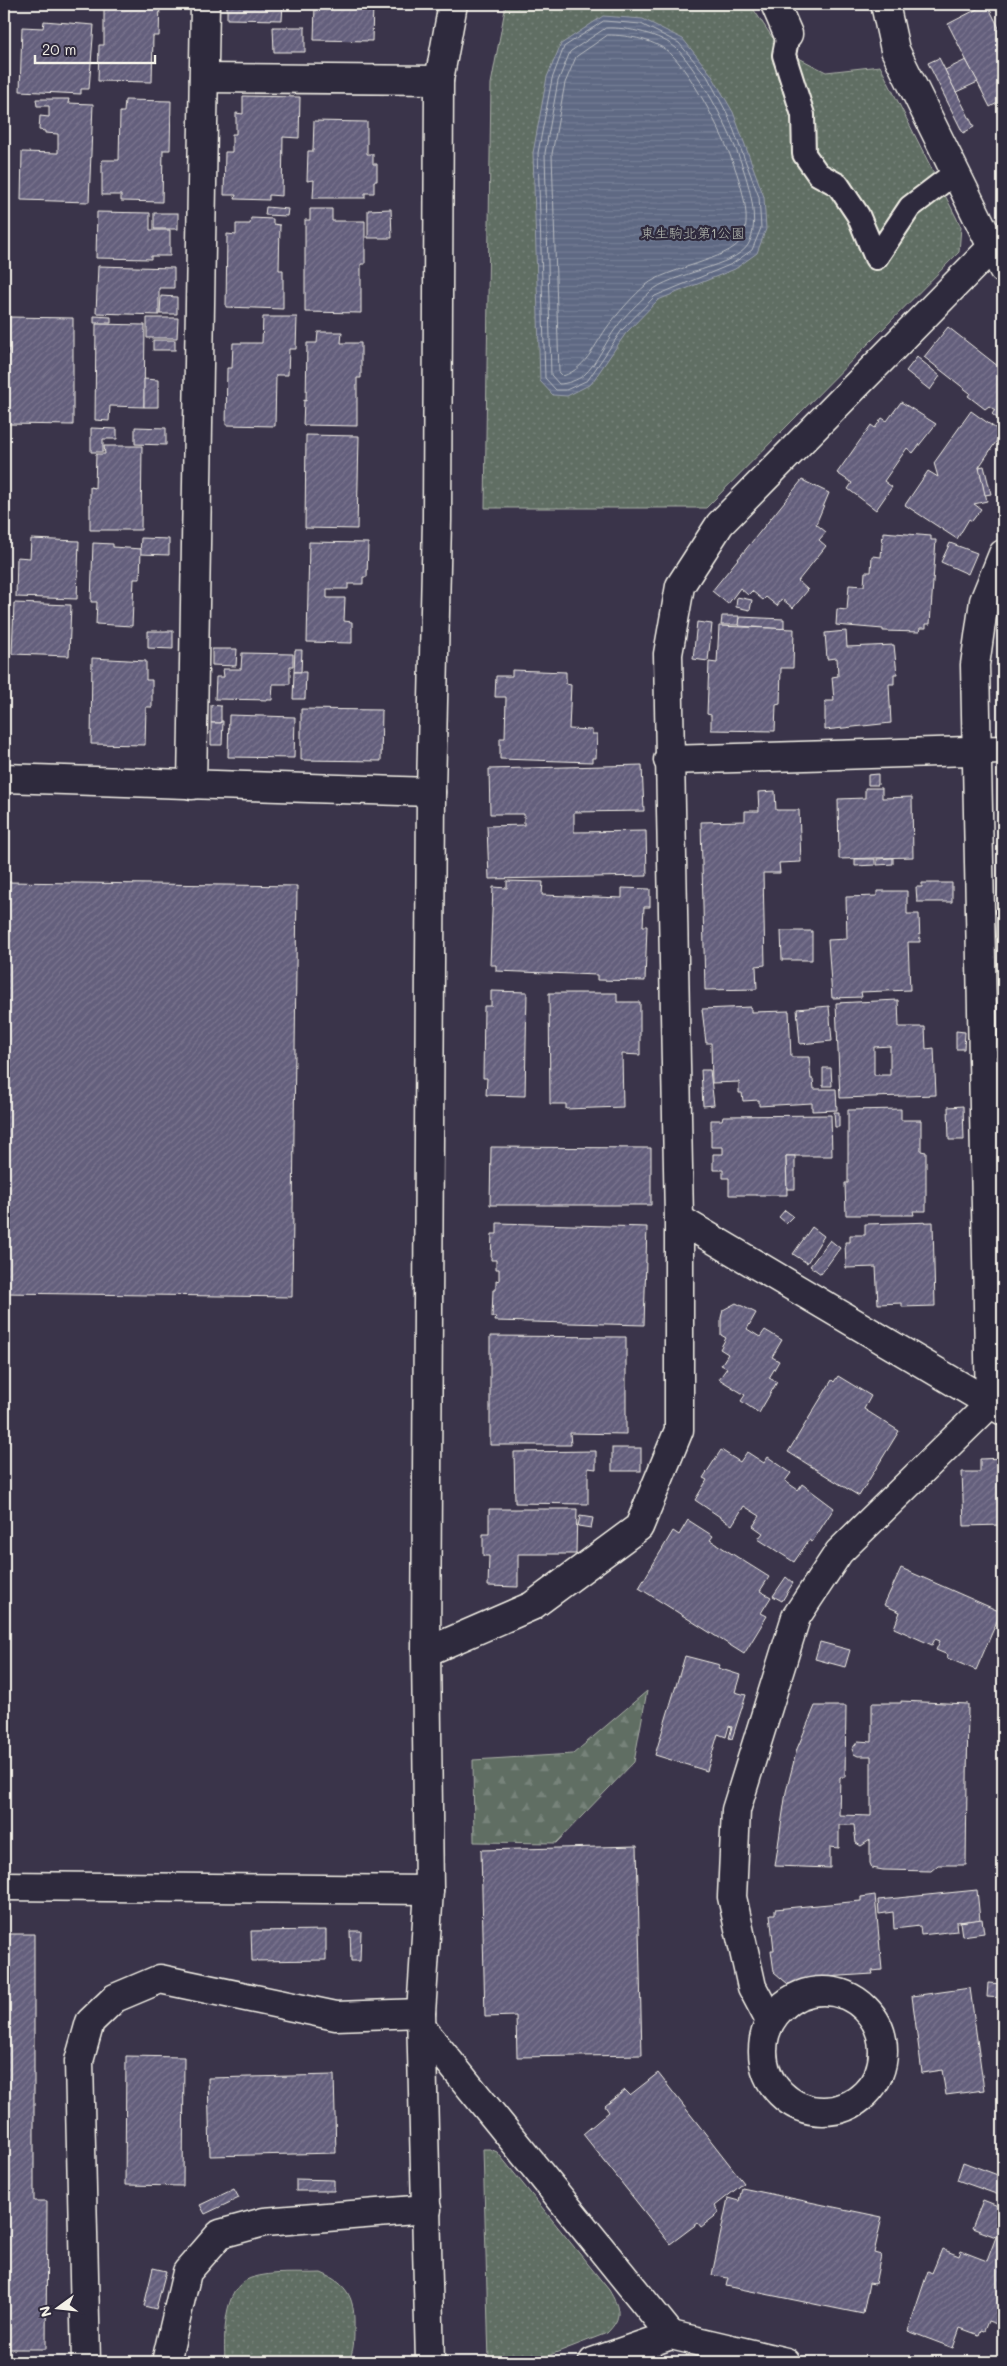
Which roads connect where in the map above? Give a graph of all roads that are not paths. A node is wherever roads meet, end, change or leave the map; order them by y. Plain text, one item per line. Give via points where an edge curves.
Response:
1 (205, 4) edge
2 (453, 4) edge
3 (774, 4) edge
4 (885, 4) edge
5 (788, 34) joint
6 (204, 78) junction
7 (439, 80) junction
8 (956, 172) junction
9 (1000, 250) edge
10 (1003, 554) edge
11 (990, 751) edge
12 (668, 760) junction
13 (4, 778) edge
14 (192, 785) junction
15 (431, 792) junction
16 (679, 1219) junction
17 (997, 1407) edge
18 (426, 1652) junction
19 (4, 1886) edge
20 (429, 1890) junction
21 (422, 2020) junction
22 (770, 2021) junction
23 (427, 2209) junction
24 (174, 2332) junction
25 (671, 2334) junction
26 (86, 2362) edge
27 (166, 2362) edge
28 (179, 2362) edge
29 (430, 2362) edge
30 (593, 2362) edge
31 (786, 2362) edge

1 - 6 street
2 - 7 street
3 - 5 street
4 - 8 street via 895,50
5 - 8 lane via 784,55 803,115 804,154 818,174 838,185 858,215 876,258 910,207
6 - 7 street
6 - 14 street
7 - 15 street via 437,520
8 - 9 street
9 - 12 street via 720,524 680,586 668,654
10 - 11 street via 984,601 975,665
11 - 12 street
11 - 17 street
12 - 16 street
13 - 14 street
14 - 15 street
15 - 18 street
16 - 17 street
16 - 18 street via 679,1430 639,1527 532,1606
17 - 22 street via 839,1552 796,1617 736,1810 732,1898 752,1987
18 - 20 street
19 - 20 street
20 - 21 street
21 - 23 street
21 - 25 street
21 - 26 street via 336,2016 160,1980 115,1998 90,2022 79,2061
22 - 22 street via 762,2050 765,2072 782,2096 799,2108 820,2113 852,2104 868,2092 880,2071 884,2051 879,2030 863,2006 845,1994 815,1990 782,2005
23 - 24 street via 264,2222 220,2234 187,2272
23 - 29 street
24 - 27 street
24 - 28 street
25 - 30 street
25 - 31 street

